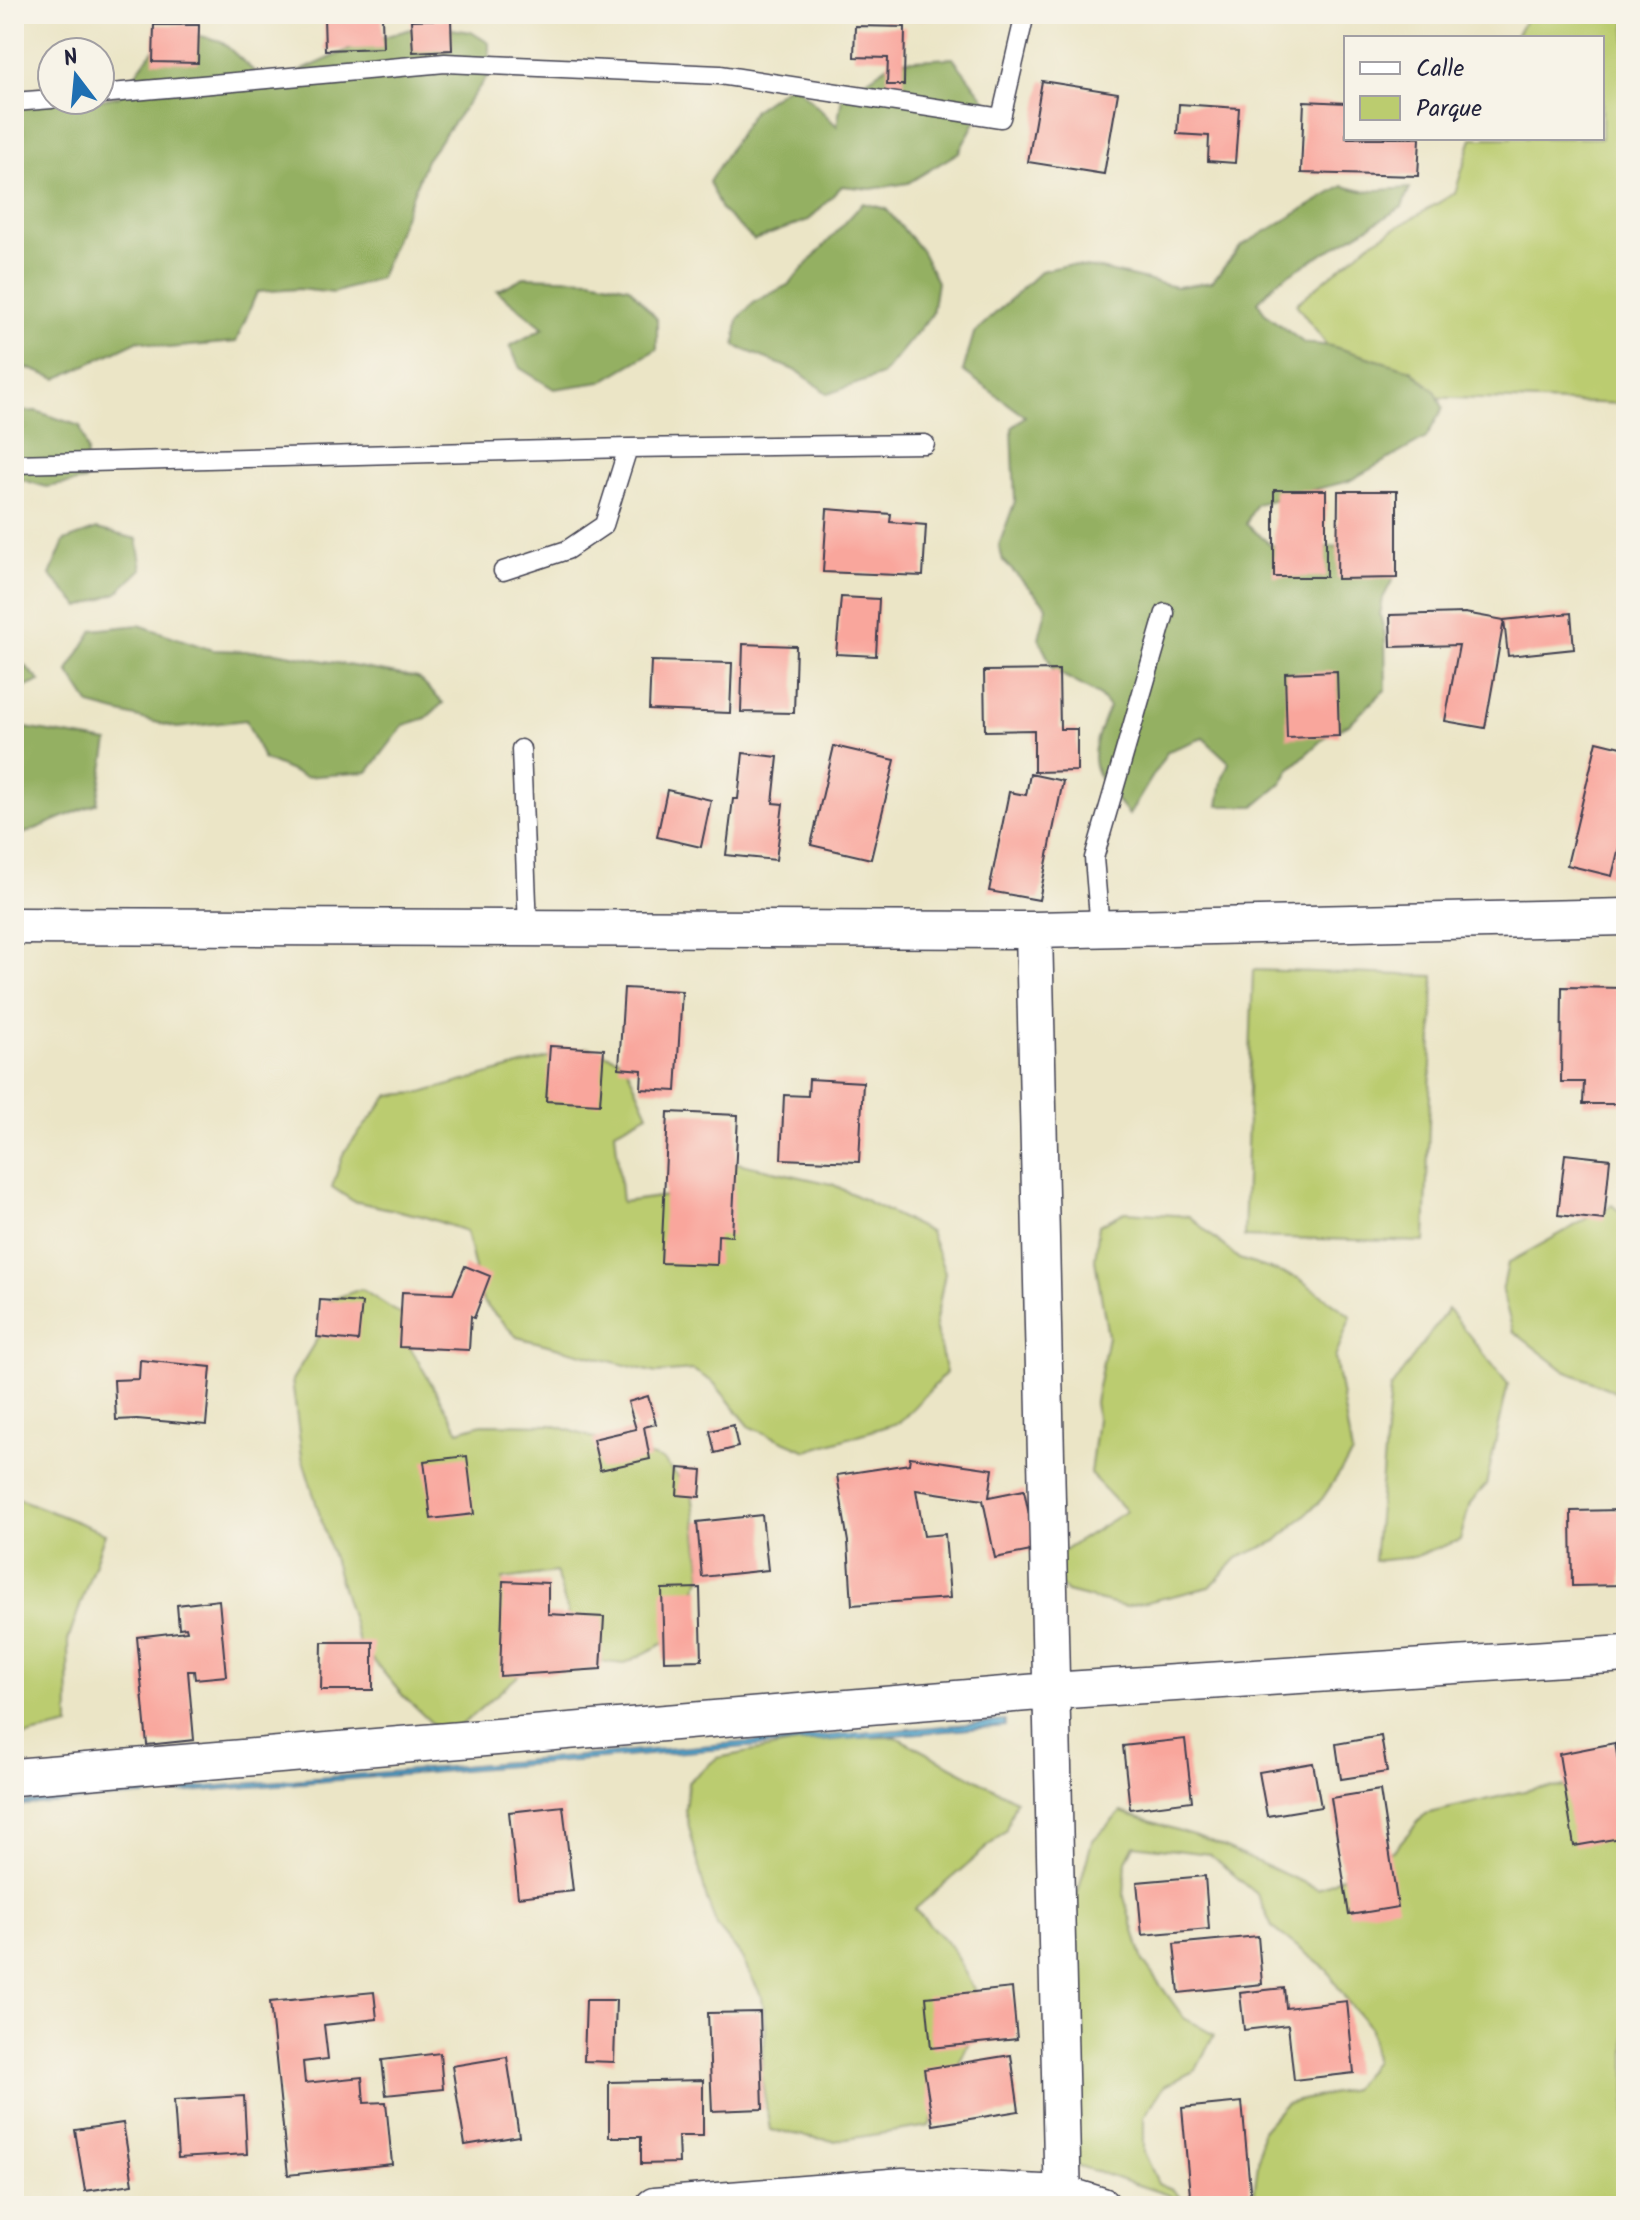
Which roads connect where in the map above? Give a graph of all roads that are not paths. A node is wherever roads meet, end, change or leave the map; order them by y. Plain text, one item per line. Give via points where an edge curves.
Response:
1 (1025, 14) edge
2 (116, 93) edge
3 (36, 100) edge
4 (14, 102) edge
5 (925, 444) dead end
6 (628, 448) junction
7 (14, 464) edge
8 (503, 571) dead end
9 (1165, 613) dead end
10 (521, 749) dead end
11 (1626, 917) edge
12 (14, 926) edge
13 (528, 928) junction
14 (1100, 929) junction
15 (1034, 930) junction
16 (1626, 1654) edge
17 (1051, 1691) junction
18 (14, 1777) edge
19 (1063, 2200) edge
20 (654, 2206) edge
21 (1102, 2206) edge

1 - 2 lane via 1001,118 720,75 445,63
3 - 4 lane
5 - 6 lane
6 - 7 lane
6 - 8 lane via 604,525 567,550
9 - 14 lane via 1094,858
10 - 13 lane
11 - 14 street
12 - 13 street
13 - 15 street
14 - 15 street
15 - 17 street
16 - 17 street
17 - 18 street
17 - 19 street
19 - 20 street via 903,2186
19 - 21 street

